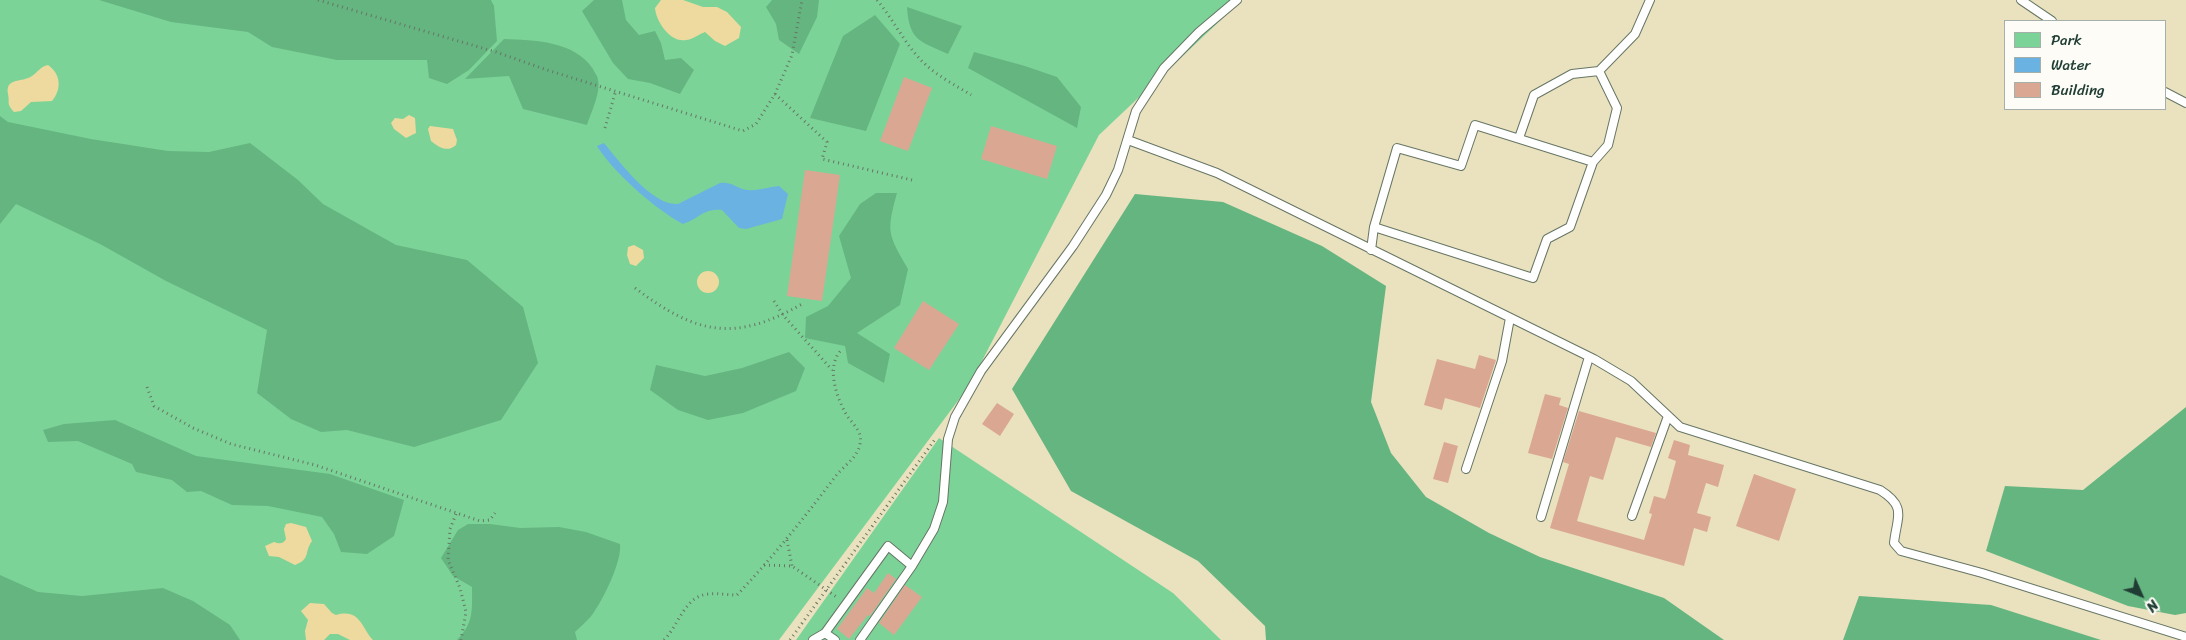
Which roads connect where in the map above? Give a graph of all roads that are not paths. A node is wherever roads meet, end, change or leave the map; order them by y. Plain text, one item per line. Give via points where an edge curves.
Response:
1 (1237, 0) edge
2 (1650, 0) edge
3 (2021, 0) edge
4 (2051, 20) edge
5 (1599, 71) junction
6 (2166, 92) edge
7 (2186, 102) edge
8 (1519, 138) junction
9 (1128, 140) junction
10 (1593, 162) junction
11 (1374, 227) junction
12 (1371, 250) junction
13 (1510, 318) junction
14 (1589, 357) junction
15 (1668, 416) junction
16 (1466, 469) dead end
17 (1632, 516) dead end
18 (1541, 517) dead end
19 (912, 566) junction
20 (825, 633) junction
21 (2186, 637) edge
22 (813, 640) edge
23 (835, 640) edge
24 (860, 640) edge

1 - 9 lane via 1164,68 1136,111
2 - 5 lane via 1635,34
3 - 4 lane
5 - 8 lane via 1572,74 1534,95
5 - 10 lane via 1617,108 1608,145
6 - 7 lane
8 - 10 lane
8 - 11 lane via 1475,125 1461,166 1397,148
9 - 12 lane via 1217,173
9 - 19 lane via 1106,195 981,372 955,417 948,439 943,502 934,529
10 - 11 lane via 1570,227 1547,239 1533,278
11 - 12 lane
12 - 13 lane
13 - 14 lane
13 - 16 lane via 1502,361
14 - 15 lane via 1631,381
14 - 18 lane
15 - 17 lane
15 - 21 lane via 1680,427 1880,490 1894,498 1899,512 1894,543 1900,551 1982,573
19 - 20 lane via 888,546
19 - 24 lane
20 - 22 lane
20 - 23 lane

